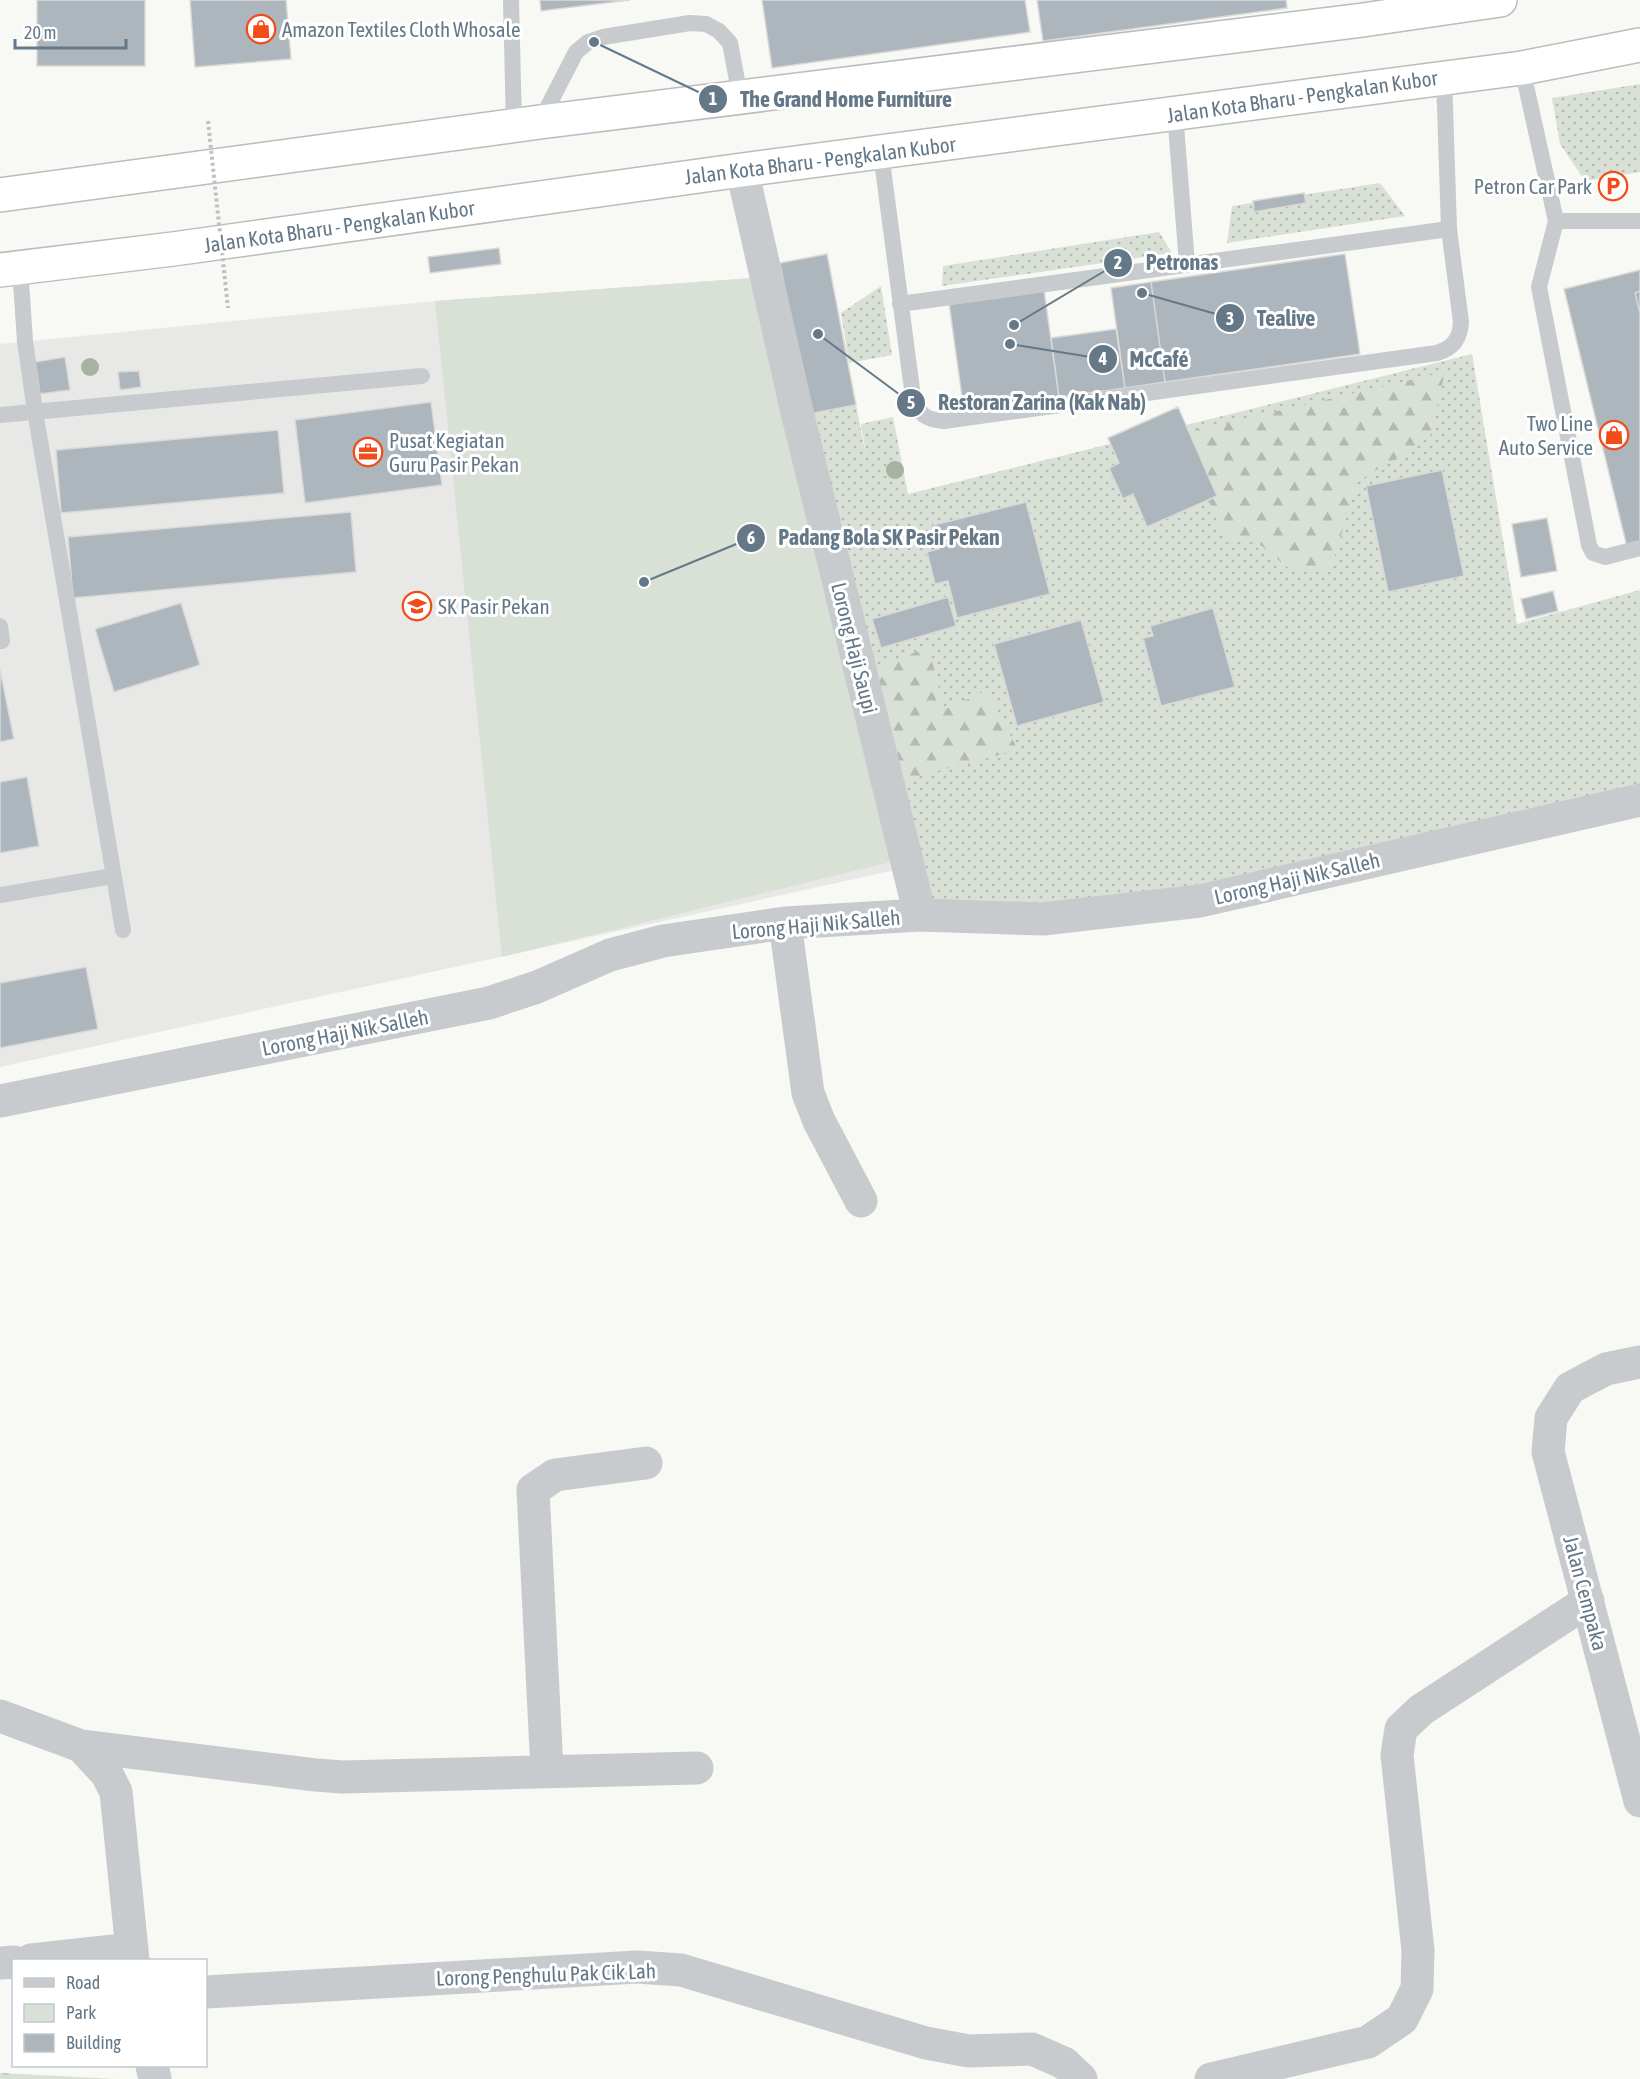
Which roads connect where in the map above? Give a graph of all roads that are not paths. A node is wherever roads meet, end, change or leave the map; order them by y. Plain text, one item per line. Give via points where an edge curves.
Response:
1 (511, 0) edge
2 (1500, 0) edge
3 (1362, 10) edge
4 (1640, 45) edge
5 (1522, 68) junction
6 (1444, 77) junction
7 (740, 96) junction
8 (1175, 113) junction
9 (527, 124) junction
10 (881, 153) junction
11 (742, 170) junction
12 (0, 195) edge
13 (1556, 221) junction
14 (1640, 221) edge
15 (1449, 229) junction
16 (1187, 264) junction
17 (10, 268) edge
18 (900, 304) junction
19 (422, 376) dead end
20 (35, 411) junction
21 (0, 415) edge
22 (1640, 548) edge
23 (0, 626) edge
24 (0, 641) edge
25 (1640, 800) edge
26 (113, 876) junction
27 (0, 895) edge
28 (920, 915) junction
29 (785, 923) junction
30 (123, 930) dead end
31 (0, 1101) edge
32 (861, 1201) dead end
33 (1640, 1362) edge
34 (646, 1463) dead end
35 (1588, 1601) junction
36 (0, 1716) edge
37 (81, 1746) junction
38 (697, 1768) dead end
39 (547, 1772) junction
40 (1640, 1802) edge
41 (133, 1955) edge
42 (51, 1959) edge
43 (207, 1992) edge
44 (1081, 2079) edge
45 (1211, 2079) edge

1 - 9 lane
2 - 3 highway
3 - 7 highway
4 - 5 highway, Jalan Kota Bharu - Pengkalan Kubor
5 - 6 highway, Jalan Kota Bharu - Pengkalan Kubor
5 - 13 lane
6 - 8 highway, Jalan Kota Bharu - Pengkalan Kubor
6 - 15 lane
7 - 9 highway
7 - 9 lane via 730,43 706,24 690,23 588,42 576,52
8 - 10 highway, Jalan Kota Bharu - Pengkalan Kubor
8 - 16 lane
9 - 12 highway
10 - 11 highway, Jalan Kota Bharu - Pengkalan Kubor
10 - 18 lane
11 - 17 highway, Jalan Kota Bharu - Pengkalan Kubor
11 - 28 street, Lorong Haji Saupi
13 - 14 lane
13 - 22 lane via 1539,287 1589,545 1593,553 1605,557
15 - 16 lane
15 - 18 lane via 1461,322 1455,343 1447,350 944,421 923,416 916,408
16 - 18 lane
17 - 20 lane
19 - 20 lane
20 - 21 lane
20 - 26 lane
23 - 24 lane
25 - 28 street, Lorong Haji Nik Salleh via 1200,901 1043,919
26 - 27 lane
26 - 30 lane
28 - 29 street, Lorong Haji Nik Salleh
29 - 31 street, Lorong Haji Nik Salleh via 642,946 489,1003
29 - 32 street via 808,1093
33 - 35 street, Jalan Cempaka via 1606,1370 1570,1388 1551,1418 1548,1452
34 - 39 street via 555,1475 533,1490
35 - 40 street, Jalan Cempaka
35 - 45 street via 1421,1710 1401,1729 1397,1755 1418,1950 1417,1989 1402,2019 1368,2042
36 - 37 street
37 - 39 street via 342,1777
37 - 41 street via 107,1774 116,1792
38 - 39 street
41 - 42 street
43 - 44 street, Lorong Penghulu Pak Cik Lah via 637,1967 681,1970 926,2043 969,2051 1032,2049 1064,2063

